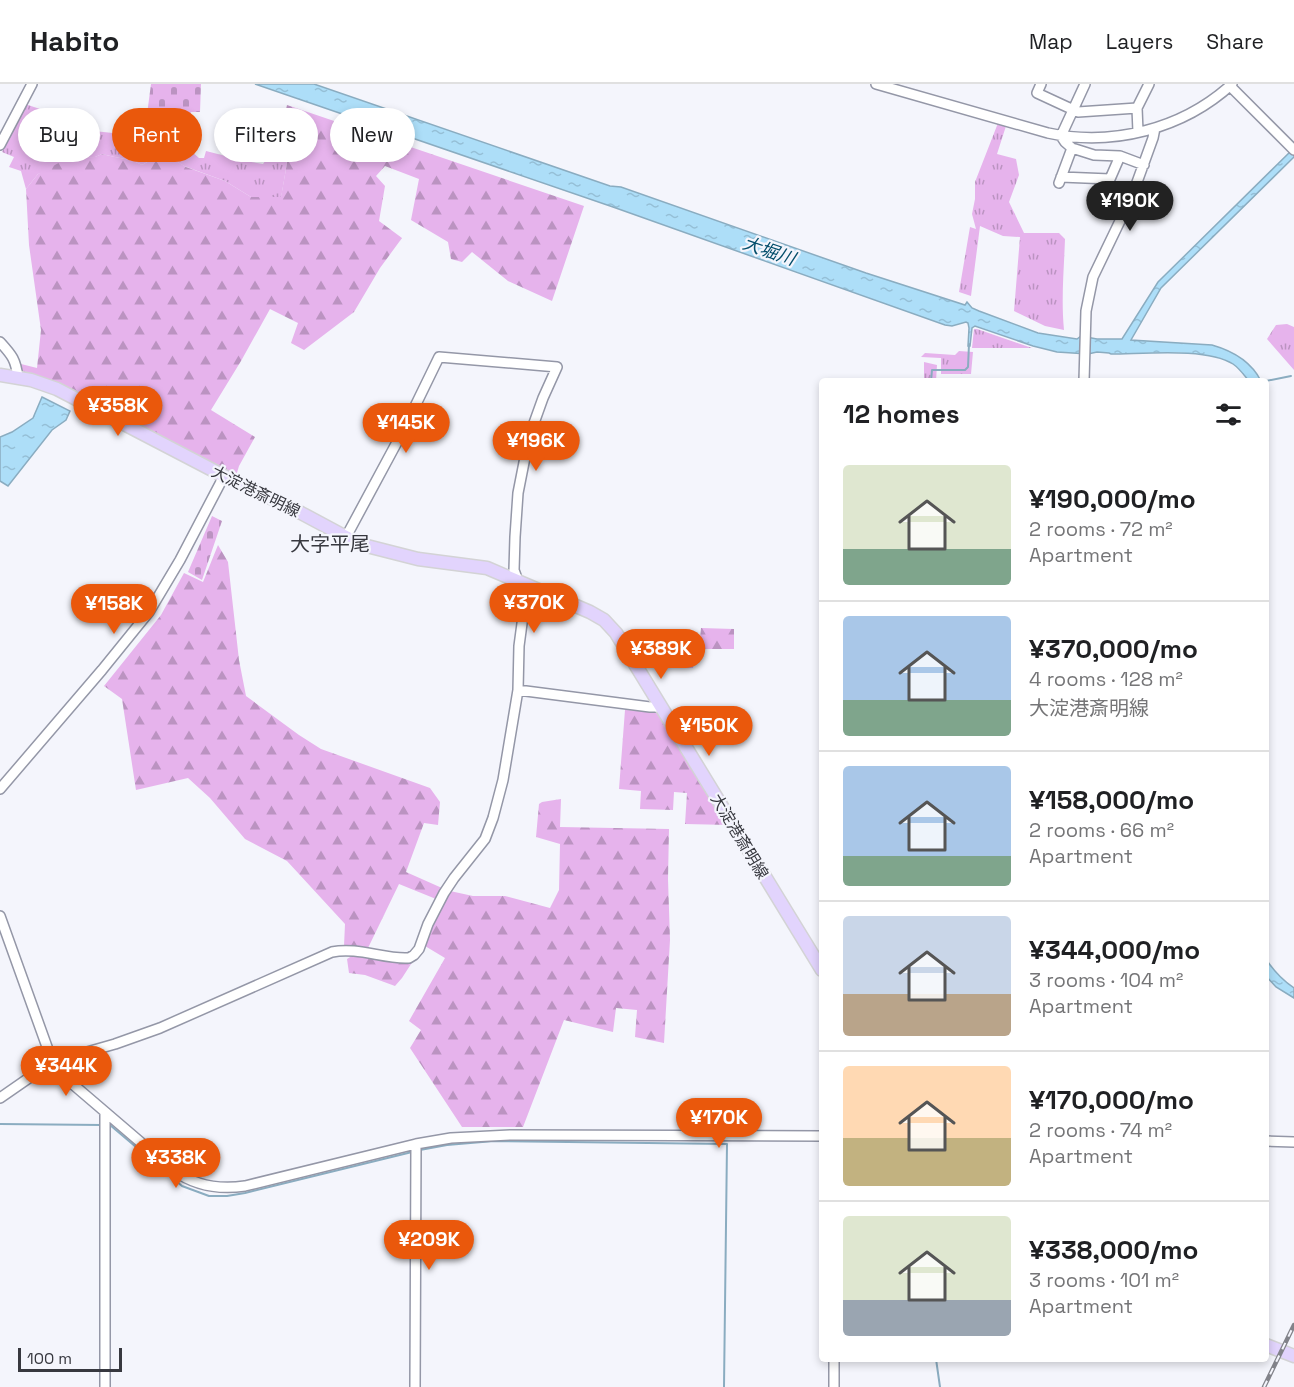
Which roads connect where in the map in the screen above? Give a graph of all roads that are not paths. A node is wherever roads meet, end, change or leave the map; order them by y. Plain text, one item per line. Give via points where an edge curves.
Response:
1 (32, 84) edge
2 (876, 84) edge
3 (1041, 84) edge
4 (1085, 84) edge
5 (1149, 84) edge
6 (1231, 85) edge
7 (1137, 108) junction
8 (1073, 110) junction
9 (1155, 128) junction
10 (1138, 132) junction
11 (1061, 136) junction
12 (0, 145) edge
13 (1072, 148) junction
14 (1293, 149) edge
15 (1120, 156) junction
16 (1144, 165) junction
17 (0, 342) edge
18 (0, 375) edge
19 (18, 378) junction
20 (1084, 378) edge
21 (224, 476) junction
22 (346, 537) junction
23 (518, 581) junction
24 (518, 690) junction
25 (661, 707) junction
26 (0, 789) edge
27 (0, 916) edge
28 (819, 965) edge
29 (52, 1062) junction
30 (0, 1098) edge
31 (105, 1121) junction
32 (819, 1136) edge
33 (1269, 1141) edge
34 (1294, 1142) edge
35 (416, 1149) junction
36 (1269, 1346) edge
37 (1294, 1356) edge
38 (834, 1362) edge
39 (105, 1387) edge
40 (415, 1387) edge
41 (834, 1387) edge

1 - 12 street
2 - 11 street
3 - 8 street via 1037,93
4 - 8 street
5 - 7 street
6 - 9 street via 1186,116
6 - 14 street
7 - 8 street
7 - 10 street
8 - 11 street
9 - 10 street
9 - 16 street
10 - 11 street via 1111,137
11 - 13 street
13 - 15 street via 1094,155
13 - 15 street via 1060,180 1110,179
15 - 16 street
16 - 20 street via 1094,277 1086,311
17 - 19 street via 13,356
18 - 19 main road, 大淀港斎明線
19 - 21 main road, 大淀港斎明線 via 57,389
21 - 22 main road, 大淀港斎明線
21 - 26 street via 149,612
22 - 23 main road, 大淀港斎明線 via 418,559 486,568
22 - 23 street via 439,357 557,368 529,437 518,493 514,570
23 - 24 street via 523,616
23 - 25 main road, 大淀港斎明線 via 604,620
24 - 25 street
24 - 29 street via 503,780 486,839 444,893 414,955 398,958 336,951 160,1029
25 - 28 main road, 大淀港斎明線
27 - 29 street
29 - 30 street
29 - 31 street
31 - 35 street via 185,1178 213,1187 273,1184
31 - 39 street
32 - 35 street via 510,1135 451,1138
33 - 34 street
35 - 40 street
36 - 37 main road
38 - 41 street

